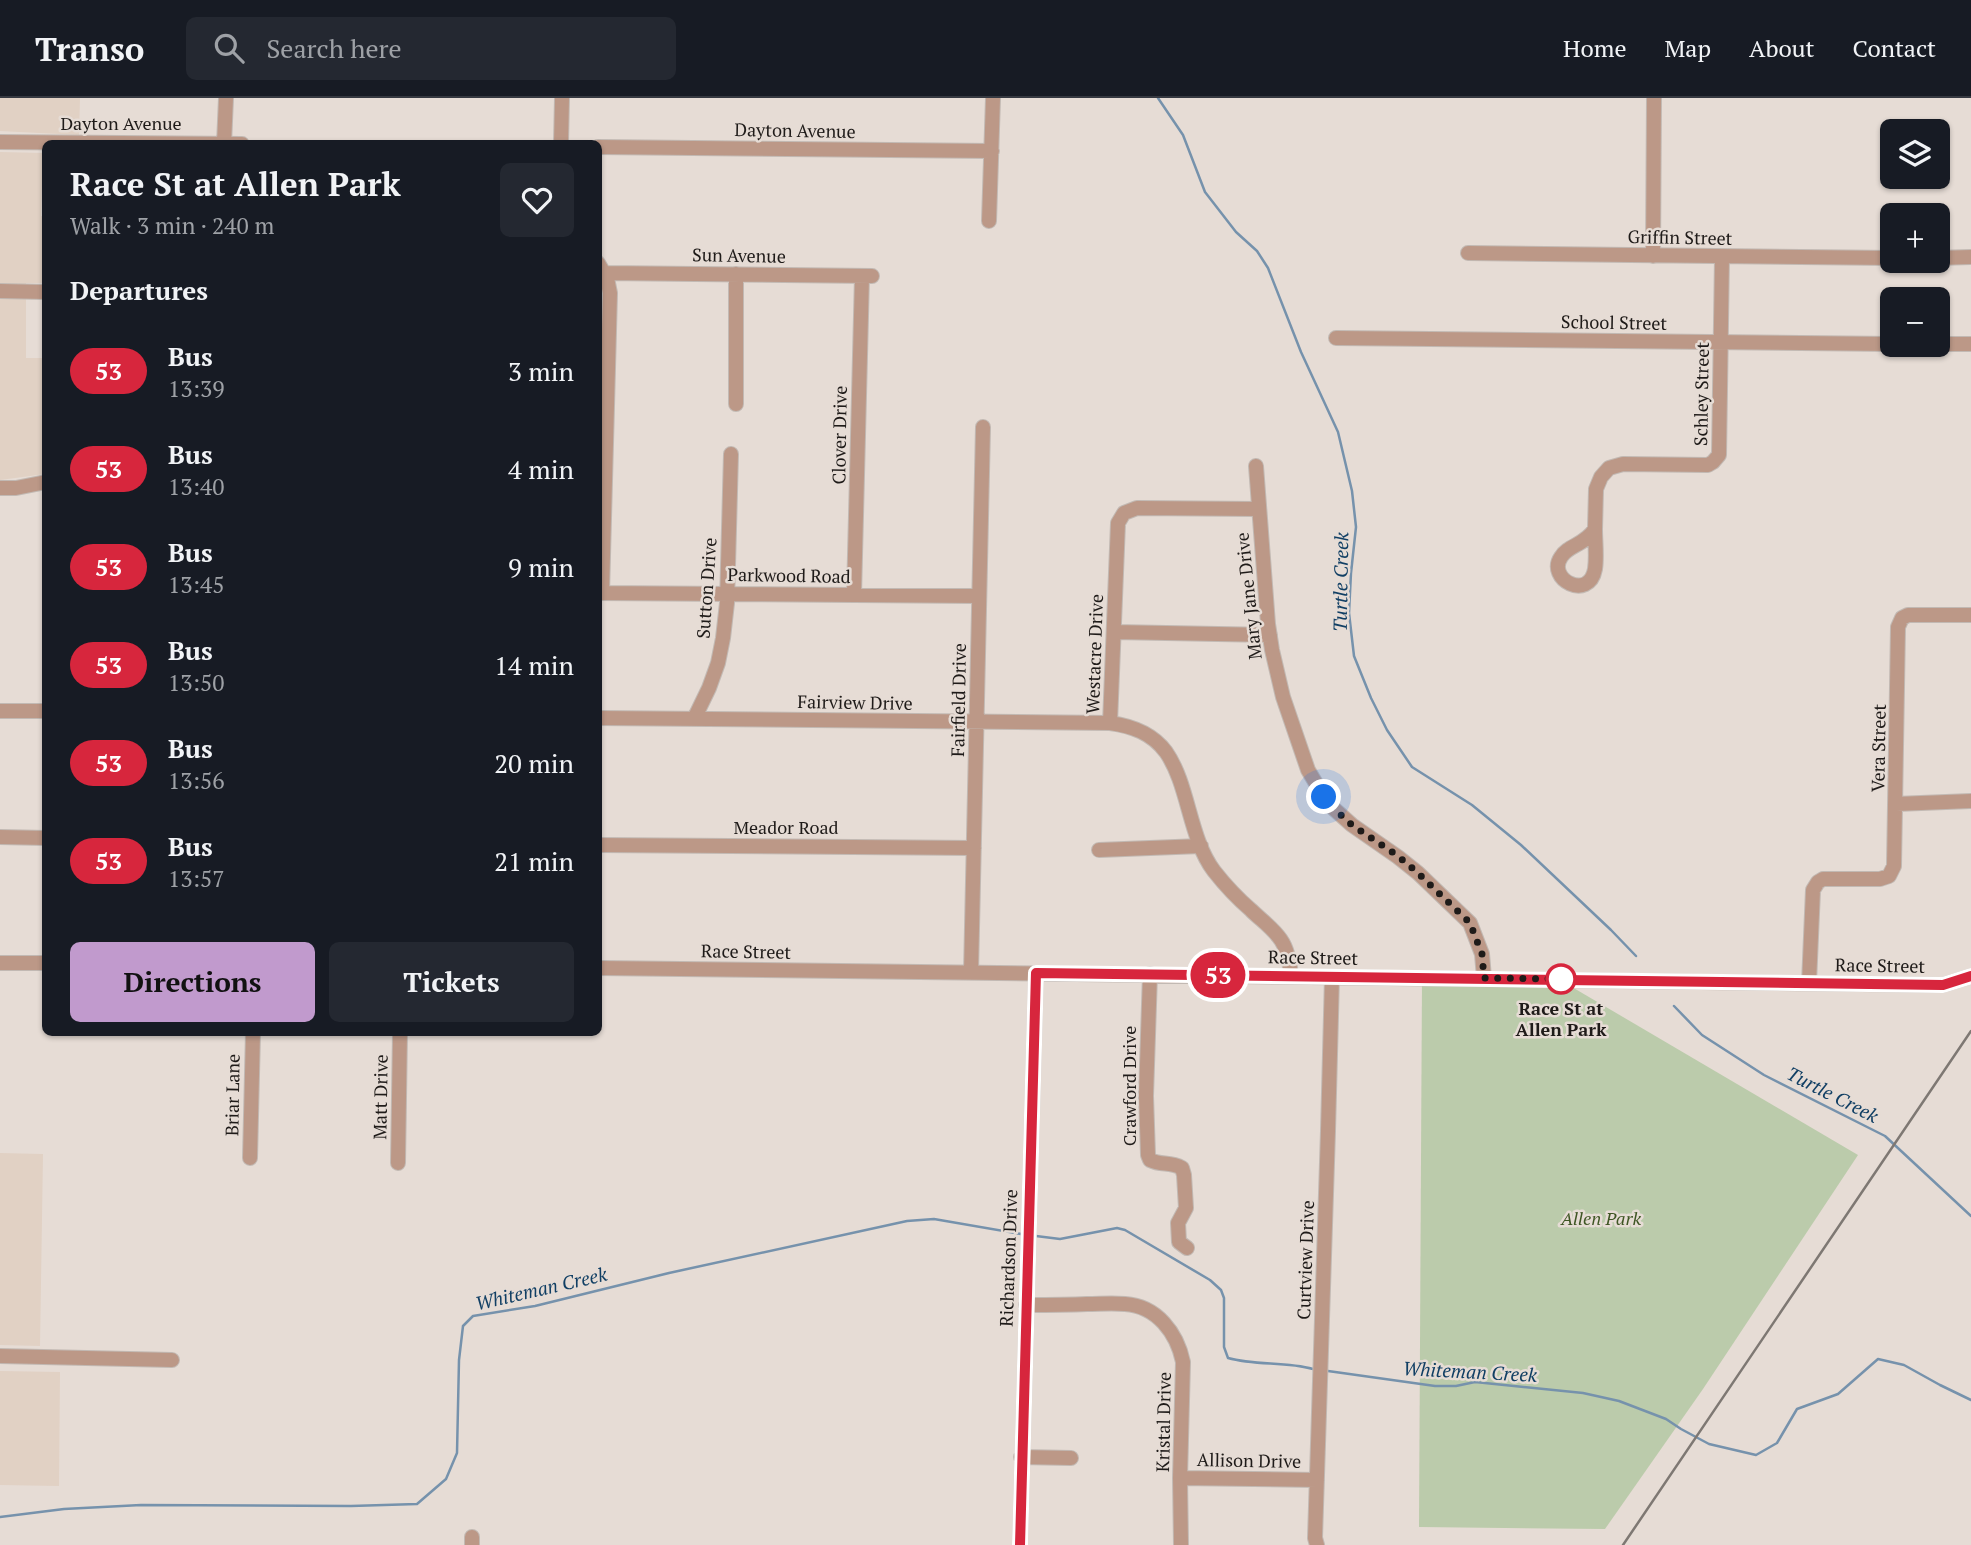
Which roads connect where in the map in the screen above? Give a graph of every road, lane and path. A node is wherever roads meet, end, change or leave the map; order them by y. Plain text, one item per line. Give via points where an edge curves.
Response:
1 (226, 98) edge
2 (562, 98) edge
3 (993, 98) edge
4 (1654, 98) edge
5 (225, 140) edge
6 (561, 140) edge
7 (0, 142) edge
8 (42, 142) edge
9 (602, 147) edge
10 (992, 151) junction
11 (989, 221) dead end
12 (1468, 253) dead end
13 (1653, 256) junction
14 (1722, 257) junction
15 (1971, 257) edge
16 (1880, 258) edge
17 (1950, 258) edge
18 (602, 268) edge
19 (736, 274) junction
20 (867, 275) joint
21 (0, 291) edge
22 (42, 292) edge
23 (1336, 338) dead end
24 (1721, 343) junction
25 (1880, 344) edge
26 (1950, 344) edge
27 (1971, 344) edge
28 (603, 359) edge
29 (736, 404) dead end
30 (983, 427) dead end
31 (602, 437) edge
32 (731, 454) dead end
33 (1256, 466) dead end
34 (42, 483) edge
35 (0, 488) edge
36 (1259, 509) junction
37 (1595, 529) dead end
38 (602, 593) edge
39 (727, 594) junction
40 (854, 595) junction
41 (979, 596) junction
42 (1971, 615) edge
43 (1114, 632) junction
44 (1270, 635) junction
45 (42, 703) edge
46 (7, 711) edge
47 (42, 711) edge
48 (602, 718) edge
49 (694, 719) junction
50 (976, 723) junction
51 (1110, 723) junction
52 (1971, 801) edge
53 (1896, 804) junction
54 (0, 837) edge
55 (42, 838) edge
56 (602, 845) edge
57 (1201, 846) junction
58 (974, 848) junction
59 (1099, 849) dead end
60 (0, 963) edge
61 (42, 963) edge
62 (602, 968) edge
63 (971, 973) junction
64 (1036, 973) junction
65 (1150, 974) junction
66 (1291, 976) junction
67 (1971, 976) edge
68 (1332, 977) junction
69 (1484, 978) junction
70 (1809, 983) junction
71 (253, 1036) edge
72 (400, 1036) edge
73 (250, 1157) dead end
74 (398, 1163) dead end
75 (1187, 1248) dead end
76 (1026, 1305) junction
77 (0, 1356) edge
78 (172, 1360) dead end
79 (1021, 1457) junction
80 (1071, 1458) dead end
81 (1180, 1478) junction
82 (1317, 1480) junction
83 (1020, 1545) edge
84 (1181, 1545) edge
85 (1317, 1545) edge

1 - 5 street
2 - 6 street
3 - 10 street
4 - 13 street
7 - 8 street, Dayton Avenue
9 - 10 street, Dayton Avenue
10 - 11 street
12 - 13 street, Griffin Street
13 - 14 street, Griffin Street
14 - 16 street, Griffin Street
14 - 24 street, Schley Street
15 - 17 street
18 - 19 street, Sun Avenue
18 - 28 street via 610,293
19 - 20 street, Sun Avenue
19 - 29 street
20 - 40 street, Clover Drive
21 - 22 street
23 - 24 street, School Street
24 - 25 street, School Street
24 - 37 street, Schley Street via 1720,452 1713,462 1702,466 1623,464 1606,471 1596,489
26 - 27 street
28 - 31 street
30 - 41 street, Fairfield Drive
32 - 39 street, Sutton Drive
33 - 36 street, Mary Jane Drive
34 - 35 street
36 - 43 street, Westacre Drive via 1137,508 1124,513 1118,523
36 - 44 street, Mary Jane Drive
38 - 39 street, Parkwood Road
39 - 40 street, Parkwood Road
39 - 49 street, Sutton Drive via 718,663
40 - 41 street, Parkwood Road
41 - 50 street, Fairfield Drive
42 - 53 street, Vera Street via 1908,615 1898,626
43 - 44 street
43 - 51 street, Westacre Drive
44 - 69 street, Mary Jane Drive via 1283,697 1308,770 1324,797 1352,825 1418,873 1470,923 1482,954
45 - 46 street
46 - 47 street
48 - 49 street, Fairview Drive
49 - 50 street, Fairview Drive
50 - 51 street, Fairview Drive
50 - 58 street, Fairfield Drive
51 - 57 street, Westacre Drive via 1135,728 1166,752
52 - 53 street
53 - 70 street, Vera Street via 1894,866 1889,876 1824,879 1813,890
54 - 55 street
56 - 58 street, Meador Road
57 - 59 street
57 - 66 street, Westacre Drive via 1220,878 1281,940
58 - 63 street, Fairfield Drive
60 - 61 street
62 - 63 street, Race Street
63 - 64 street, Race Street
64 - 65 street, Race Street
64 - 76 street, Richardson Drive
65 - 66 street, Race Street
65 - 75 street, Crawford Drive via 1148,1155 1156,1163 1182,1168 1186,1209 1178,1223 1179,1242
66 - 68 street, Race Street
67 - 70 street, Race Street via 1943,985
68 - 69 street, Race Street
68 - 82 street, Curtview Drive
69 - 70 street, Race Street
71 - 73 street, Briar Lane
72 - 74 street, Matt Drive
76 - 79 street, Richardson Drive
76 - 81 street, Kristal Drive via 1126,1304 1163,1322 1177,1340 1183,1362
77 - 78 street
79 - 80 street
79 - 83 street, Richardson Drive
81 - 82 street, Allison Drive
81 - 84 street, Kristal Drive
82 - 85 street, Curtview Drive

